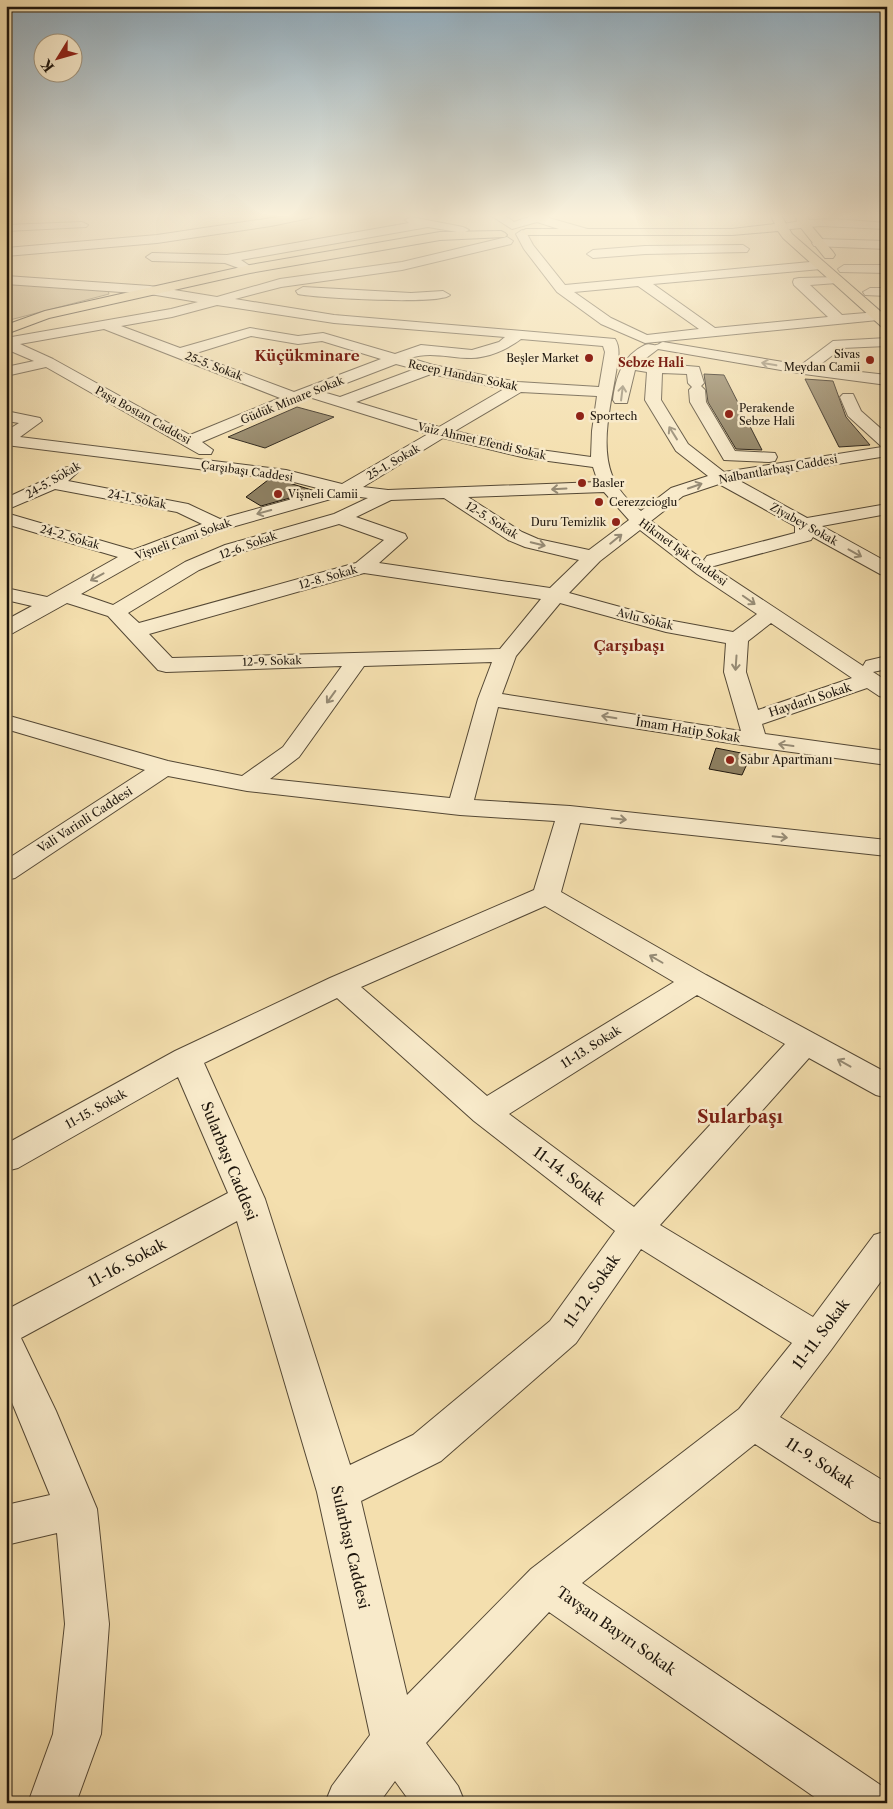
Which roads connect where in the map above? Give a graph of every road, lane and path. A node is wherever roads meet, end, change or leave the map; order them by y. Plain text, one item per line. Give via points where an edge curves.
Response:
1 (109, 299) edge
2 (198, 299) edge
3 (221, 299) edge
4 (424, 299) edge
5 (443, 299) edge
6 (564, 299) edge
7 (577, 299) edge
8 (666, 299) edge
9 (817, 299) edge
10 (867, 299) edge
11 (874, 299) edge
12 (211, 302) junction
13 (448, 304) junction
14 (45, 314) junction
15 (884, 316) edge
16 (334, 320) junction
17 (839, 320) junction
18 (6, 324) edge
19 (106, 325) junction
20 (461, 330) junction
21 (712, 332) junction
22 (518, 335) junction
23 (323, 337) junction
24 (10, 340) edge
25 (610, 342) junction
26 (887, 342) edge
27 (650, 344) junction
28 (180, 353) junction
29 (394, 360) junction
30 (48, 362) junction
31 (630, 365) junction
32 (655, 368) junction
33 (430, 369) junction
34 (804, 370) junction
35 (6, 372) edge
36 (887, 380) edge
37 (518, 387) junction
38 (845, 387) junction
39 (606, 392) junction
40 (301, 395) junction
41 (341, 402) junction
42 (854, 413) junction
43 (878, 414) dead end
44 (6, 416) edge
45 (442, 434) junction
46 (6, 439) edge
47 (189, 441) junction
48 (885, 451) edge
49 (99, 452) junction
50 (601, 463) junction
51 (286, 475) junction
52 (721, 478) junction
53 (53, 483) junction
54 (608, 487) junction
55 (345, 490) junction
56 (450, 494) junction
57 (388, 495) junction
58 (6, 505) edge
59 (887, 508) edge
60 (645, 515) junction
61 (6, 518) edge
62 (340, 518) junction
63 (804, 524) junction
64 (218, 525) junction
65 (134, 556) junction
66 (593, 557) junction
67 (714, 560) junction
68 (364, 567) junction
69 (886, 569) edge
70 (6, 594) edge
71 (555, 595) junction
72 (57, 600) junction
73 (115, 612) junction
74 (771, 613) junction
75 (6, 629) edge
76 (135, 630) junction
77 (737, 638) junction
78 (506, 655) junction
79 (359, 658) junction
80 (881, 674) edge
81 (489, 698) junction
82 (6, 722) edge
83 (753, 730) junction
84 (887, 758) edge
85 (164, 768) junction
86 (247, 784) junction
87 (460, 807) junction
88 (570, 814) junction
89 (887, 848) edge
90 (6, 872) edge
91 (546, 896) junction
92 (696, 982) junction
93 (340, 985) junction
94 (806, 1041) junction
95 (186, 1059) junction
96 (887, 1087) edge
97 (485, 1112) junction
98 (6, 1159) edge
99 (248, 1199) junction
100 (636, 1228) junction
101 (887, 1245) edge
102 (6, 1328) edge
103 (818, 1339) junction
104 (6, 1345) edge
105 (753, 1421) junction
106 (338, 1492) junction
107 (887, 1506) edge
108 (76, 1509) junction
109 (6, 1525) edge
110 (546, 1584) junction
111 (395, 1741) junction
112 (52, 1803) edge
113 (349, 1803) edge
114 (441, 1803) edge
115 (865, 1803) edge

1 - 14 main road
2 - 12 street
3 - 12 street
4 - 13 street
5 - 13 street
6 - 25 street via 608,334
7 - 27 street via 606,321
8 - 21 street
9 - 17 street
10 - 15 main road
11 - 15 main road
12 - 16 street
12 - 19 street
13 - 20 street
14 - 18 main road
14 - 24 main road
15 - 17 street
16 - 20 street
16 - 23 street
17 - 21 street
19 - 24 street
19 - 28 street, 25-5. Sokak
20 - 22 street
21 - 27 street
22 - 25 street
22 - 29 street, Güdük Minare Sokak via 504,344 473,354 422,349
23 - 28 street via 298,340 250,332
23 - 29 street, Recep Handan Sokak
24 - 30 street, Paşa Bostan Caddesi
25 - 27 street via 614,348 625,351 640,351
25 - 39 street, Hikmet Işık Caddesi via 612,352
26 - 34 street via 838,344
27 - 31 street
34 -> 27 street
28 - 40 street, 25-5. Sokak
29 - 33 street, Recep Handan Sokak
29 - 40 street, Güdük Minare Sokak
30 - 35 street
30 - 47 street, Paşa Bostan Caddesi
31 - 32 street
60 -> 31 street, Hikmet Işık Caddesi via 616,461 623,381
32 - 48 street via 694,370 698,402 730,456 748,458
52 -> 32 street, Ziyabey Sokak via 682,448 654,400
33 - 37 street, Recep Handan Sokak
33 - 41 street
34 - 38 street
36 - 38 street
37 - 39 street, Recep Handan Sokak
37 - 45 street, 25-1. Sokak
38 - 42 street
39 - 50 street, Hikmet Işık Caddesi
40 - 41 street, Vaiz Ahmet Efendi Sokak
40 - 47 street, Güdük Minare Sokak
41 - 45 street, Vaiz Ahmet Efendi Sokak
42 - 43 street
42 - 48 street
44 - 46 street via 34,421
45 - 50 street, Vaiz Ahmet Efendi Sokak via 517,451
45 - 55 street, 25-1. Sokak
46 - 49 street, Çarşıbaşı Caddesi
47 - 51 street, Paşa Bostan Caddesi via 209,452
48 - 52 street, Nalbantlarbaşı Caddesi
49 - 51 street, Çarşıbaşı Caddesi
49 - 53 street, 24-5. Sokak
50 - 54 street, Hikmet Işık Caddesi
51 - 55 street, Çarşıbaşı Caddesi
60 -> 52 street, Nalbantlarbaşı Caddesi via 677,492
52 - 63 street, Ziyabey Sokak
53 - 58 street, 24-5. Sokak
53 - 64 street, 24-1. Sokak via 182,508
54 -> 56 street, Çarşıbaşı Caddesi
54 - 60 street, Hikmet Işık Caddesi via 621,504
55 - 57 street, Çarşıbaşı Caddesi
55 -> 64 street, Vişneli Cami Sokak
56 - 57 street, Çarşıbaşı Caddesi
56 -> 66 street, 12-5. Sokak via 515,536
57 - 62 street, 12-6. Sokak
59 - 63 street
66 -> 60 street, Nalbantlarbaşı Caddesi
60 - 67 street, Hikmet Işık Caddesi
60 -> 74 street, Hikmet Işık Caddesi via 683,554
61 - 65 street, 24-2. Sokak
62 - 68 street via 398,538
62 - 73 street, 12-6. Sokak via 232,549 192,566
63 - 67 street via 804,536
63 -> 69 street, Ziyabey Sokak
64 - 65 street, Vişneli Cami Sokak
65 -> 72 street, Vişneli Cami Sokak
66 - 71 street, Nalbantlarbaşı Caddesi
67 - 80 street, Hikmet Işık Caddesi
68 - 71 street, 12-8. Sokak
68 - 76 street, 12-8. Sokak
70 - 72 street, 12-9. Sokak
71 - 77 street, Avlu Sokak via 666,626
71 - 78 street, Nalbantlarbaşı Caddesi
72 - 73 street, 12-9. Sokak
72 - 75 street, Vişneli Cami Sokak
73 - 76 street, 12-9. Sokak
74 - 77 street
74 - 80 street, Hikmet Işık Caddesi
76 - 79 street, 12-9. Sokak via 166,665
77 -> 83 street via 735,672
78 - 79 street, 12-9. Sokak
78 - 81 street, Nalbantlarbaşı Caddesi
79 -> 86 street via 291,752
80 - 83 street, Haydarlı Sokak
83 -> 81 street, İmam Hatip Sokak
81 - 87 street, Nalbantlarbaşı Caddesi
82 - 85 street
84 -> 83 street, İmam Hatip Sokak
85 - 86 street
85 - 90 street, Vali Varinli Caddesi
86 - 87 street
87 - 88 street
88 -> 89 street
88 - 91 street
92 -> 91 street
91 - 93 street
92 - 94 street
92 - 97 street, 11-13. Sokak
93 - 95 street
93 - 97 street, 11-14. Sokak
96 -> 94 street
94 - 100 street, 11-12. Sokak
95 - 98 street, 11-15. Sokak
95 - 99 street, Sularbaşı Caddesi
97 - 100 street, 11-14. Sokak
99 - 102 street, 11-16. Sokak
99 - 106 street, Sularbaşı Caddesi
100 - 103 street, 11-14. Sokak
100 - 106 street, 11-12. Sokak via 563,1332 427,1448
101 - 103 street, 11-11. Sokak
103 - 105 street, 11-11. Sokak
104 - 108 street
105 - 107 street, 11-9. Sokak
105 - 110 street, 11-11. Sokak
106 - 111 street, Sularbaşı Caddesi
108 - 109 street
108 - 112 street via 86,1633 77,1734
110 - 111 street, Tavşan Bayırı Sokak
110 - 115 street, Tavşan Bayırı Sokak
111 - 113 street
111 - 114 street

